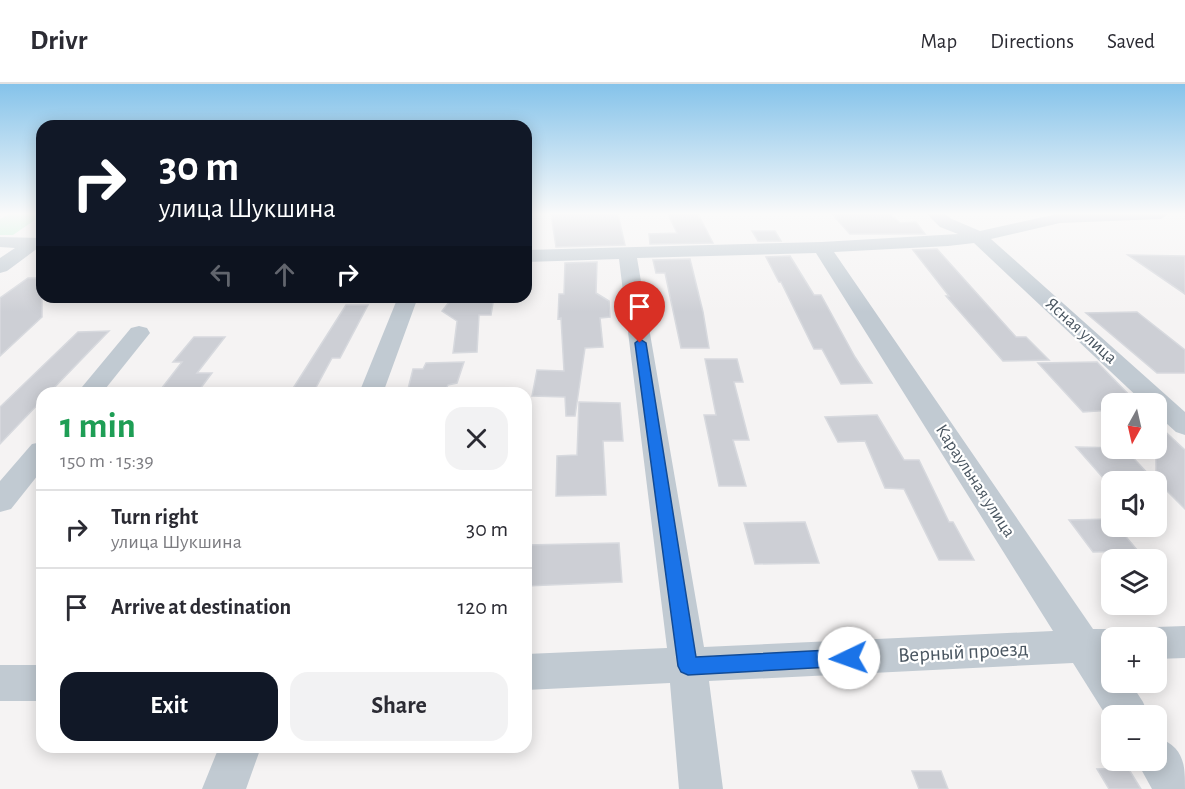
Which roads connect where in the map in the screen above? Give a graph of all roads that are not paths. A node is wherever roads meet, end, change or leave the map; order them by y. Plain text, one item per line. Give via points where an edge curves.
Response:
1 (32, 247) edge
2 (822, 247) joint
3 (989, 247) edge
4 (627, 253) junction
5 (532, 256) edge
6 (0, 267) edge
7 (406, 303) edge
8 (139, 333) dead end
9 (95, 387) edge
10 (374, 387) edge
11 (1185, 426) edge
12 (36, 458) edge
13 (0, 501) edge
14 (1185, 642) edge
15 (1167, 643) edge
16 (1097, 645) edge
17 (688, 666) junction
18 (532, 672) edge
19 (0, 683) edge
20 (36, 683) edge
21 (1124, 705) edge
22 (238, 753) edge
23 (1166, 771) edge
24 (224, 789) edge
25 (701, 789) edge
26 (1178, 789) edge

1 - 6 street
2 - 4 street
2 - 16 street, Караульная улица
3 - 11 street, Ясная улица
4 - 5 street
4 - 17 street
7 - 10 street
8 - 9 street
12 - 13 street
14 - 15 street
16 - 17 street, Верный проезд
16 - 21 street, Караульная улица
17 - 18 street, Верный проезд
17 - 25 street
19 - 20 street
22 - 24 street
23 - 26 street

